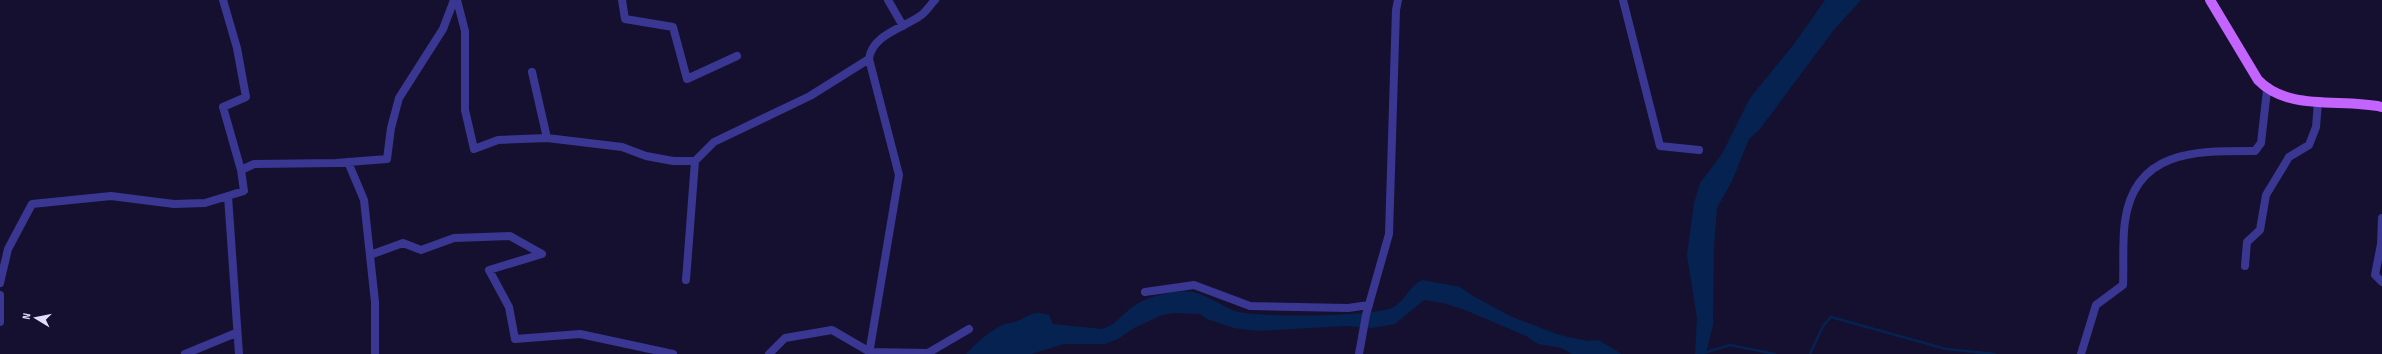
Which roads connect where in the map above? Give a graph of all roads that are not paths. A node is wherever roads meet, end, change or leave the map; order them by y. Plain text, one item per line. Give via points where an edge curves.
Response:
1 (223, 0) edge
2 (455, 0) edge
3 (622, 0) edge
4 (888, 0) edge
5 (935, 0) edge
6 (1398, 0) edge
7 (1623, 0) edge
8 (2210, 1) edge
9 (903, 26) junction
10 (738, 56) dead end
11 (869, 59) junction
12 (532, 72) dead end
13 (2267, 90) junction
14 (2318, 102) junction
15 (2382, 107) edge
16 (547, 138) junction
17 (1699, 150) dead end
18 (695, 161) junction
19 (348, 162) junction
20 (241, 170) junction
21 (228, 196) junction
22 (2382, 218) edge
23 (370, 255) junction
24 (2245, 266) dead end
25 (686, 280) dead end
26 (2382, 282) edge
27 (0, 283) edge
28 (1145, 292) dead end
29 (0, 296) edge
30 (1369, 306) junction
31 (1, 313) edge
32 (0, 322) edge
33 (969, 329) dead end
34 (236, 333) junction
35 (870, 353) edge
36 (186, 354) edge
37 (238, 354) edge
38 (375, 354) edge
39 (673, 354) edge
40 (769, 354) edge
41 (1359, 354) edge
42 (2081, 354) edge

1 - 20 street via 237,48 246,97 223,107
2 - 16 street via 465,31 465,110 474,149 498,140
2 - 19 street via 443,29 399,98 391,128 387,159
3 - 10 street via 625,19 673,27 687,79
4 - 9 street
5 - 9 street via 922,15
6 - 30 street via 1389,234
7 - 17 street via 1660,146
8 - 13 main road via 2258,80
9 - 11 street via 881,38 870,52
11 - 18 street via 810,96 714,142
11 - 35 street via 899,175
12 - 16 street
13 - 14 main road via 2283,97
13 - 42 street via 2261,143 2255,151 2180,156 2152,167 2133,188 2124,221 2123,285 2096,305
14 - 15 main road
14 - 24 street via 2316,127 2309,145 2289,157 2266,195 2260,230 2248,242
16 - 18 street via 622,147 646,156 673,161
18 - 25 street
19 - 20 street via 254,164
19 - 23 street via 364,200
20 - 21 street via 244,191
21 - 27 street via 205,203 174,204 111,196 32,204 8,248
21 - 34 street
22 - 26 street via 2381,244 2374,275
23 - 38 street via 375,302
23 - 39 street via 403,243 422,250 454,238 510,236 542,254 489,270 509,307 515,339 580,334
28 - 30 street via 1194,284 1250,306
29 - 31 street
30 - 41 street
31 - 32 street
33 - 35 street via 928,353
34 - 36 street
34 - 37 street
35 - 40 street via 832,330 785,338

